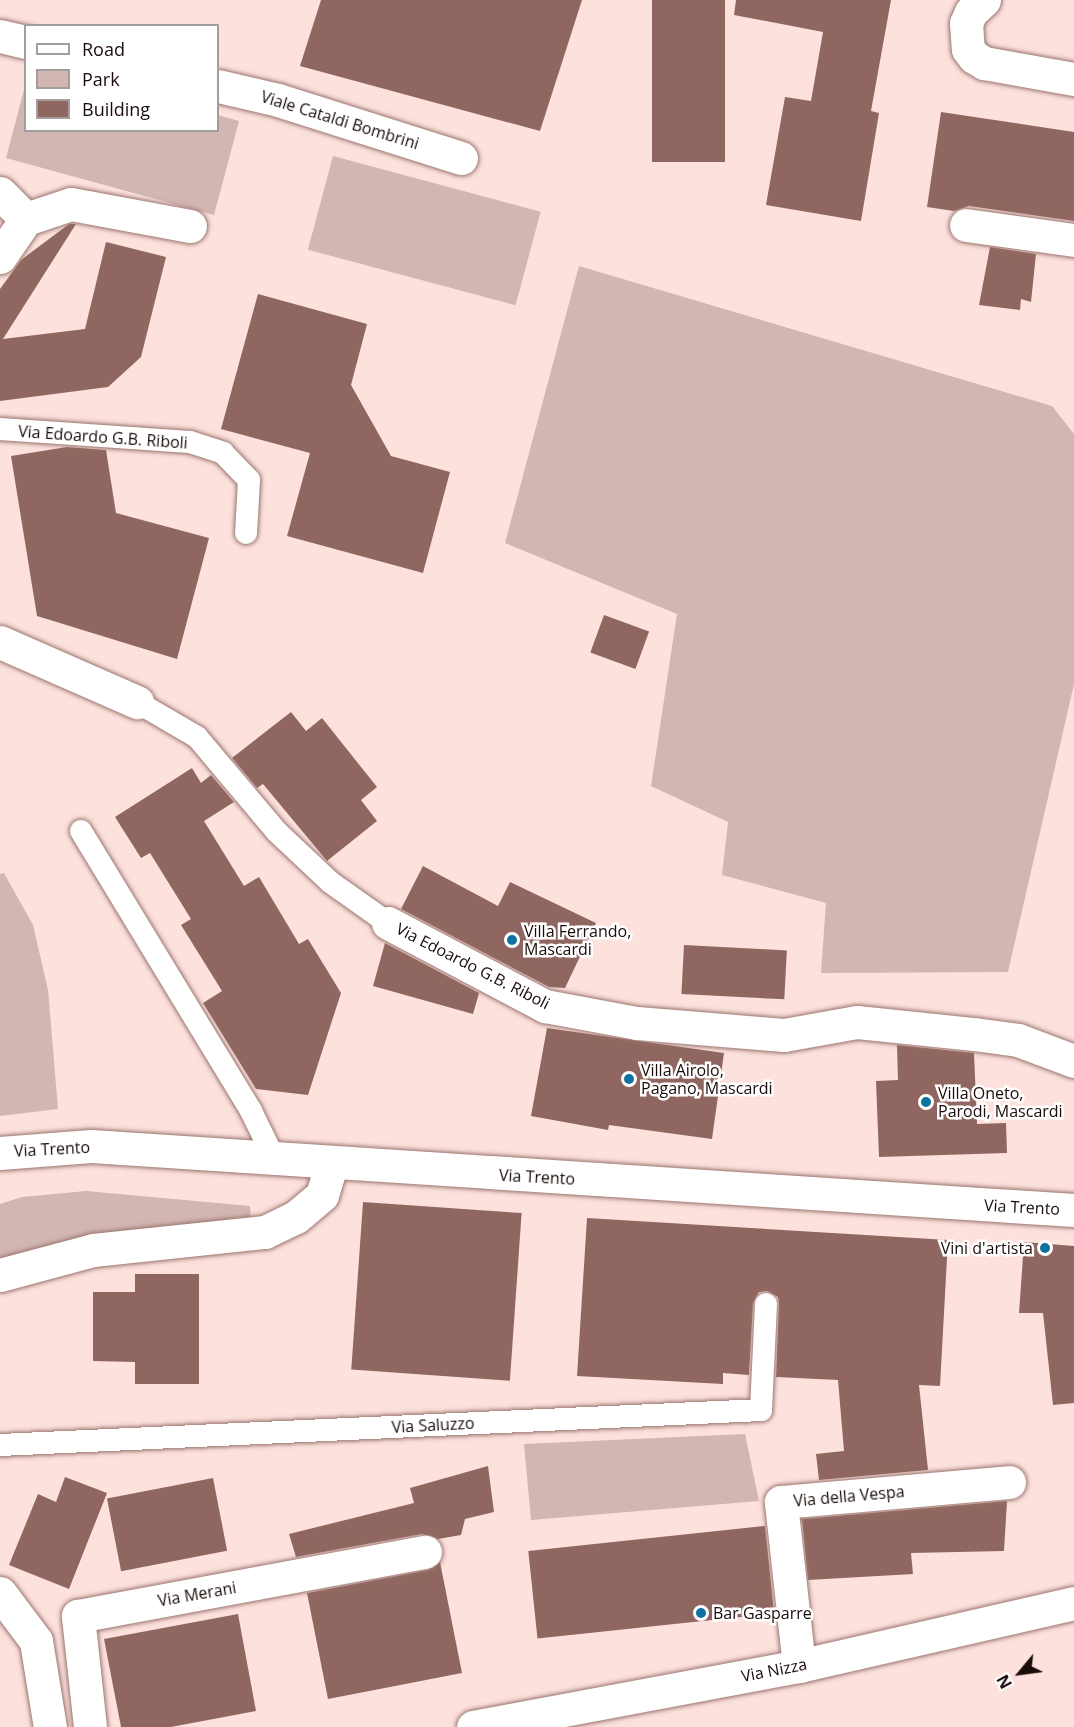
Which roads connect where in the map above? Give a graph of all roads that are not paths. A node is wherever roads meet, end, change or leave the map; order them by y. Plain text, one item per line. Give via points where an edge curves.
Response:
1 (984, 0) edge
2 (0, 36) edge
3 (24, 42) edge
4 (1074, 79) edge
5 (219, 86) edge
6 (461, 158) dead end
7 (0, 193) edge
8 (26, 219) junction
9 (966, 225) dead end
10 (190, 226) dead end
11 (1074, 240) edge
12 (0, 257) edge
13 (0, 429) edge
14 (246, 533) dead end
15 (0, 642) edge
16 (137, 702) joint
17 (81, 831) dead end
18 (388, 923) joint
19 (1074, 1061) edge
20 (0, 1154) edge
21 (275, 1160) junction
22 (332, 1163) junction
23 (1074, 1210) edge
24 (0, 1275) edge
25 (766, 1304) dead end
26 (0, 1445) edge
27 (1009, 1482) dead end
28 (425, 1552) dead end
29 (0, 1593) edge
30 (1074, 1603) edge
31 (799, 1666) junction
32 (50, 1727) edge
33 (90, 1727) edge
34 (473, 1727) edge

1 - 4 street via 966,23 968,49 974,57 984,63
2 - 3 street
5 - 6 street, Viale Cataldi Bombrini via 278,100
7 - 8 street
8 - 10 street via 71,204
8 - 12 street
9 - 11 street
13 - 14 lane, Via Edoardo G.B. Riboli via 190,442 223,453 249,480
15 - 16 street, Via Edoardo G.B. Riboli
16 - 18 lane, Via Edoardo G.B. Riboli via 197,737 285,839 330,882
17 - 21 lane via 251,1111
18 - 19 street, Via Edoardo G.B. Riboli via 545,1006 637,1023 784,1035 857,1022 974,1034 1018,1040
20 - 21 street, Via Trento via 91,1146
21 - 22 street, Via Trento
22 - 23 street, Via Trento
22 - 24 street via 322,1195 296,1217 265,1232 93,1250
25 - 26 lane, Via Saluzzo via 761,1410
27 - 31 street, Via della Vespa via 781,1502
28 - 33 street, Via Merani via 78,1616
29 - 32 street via 36,1641
30 - 31 street, Via Nizza
31 - 34 street, Via Nizza

